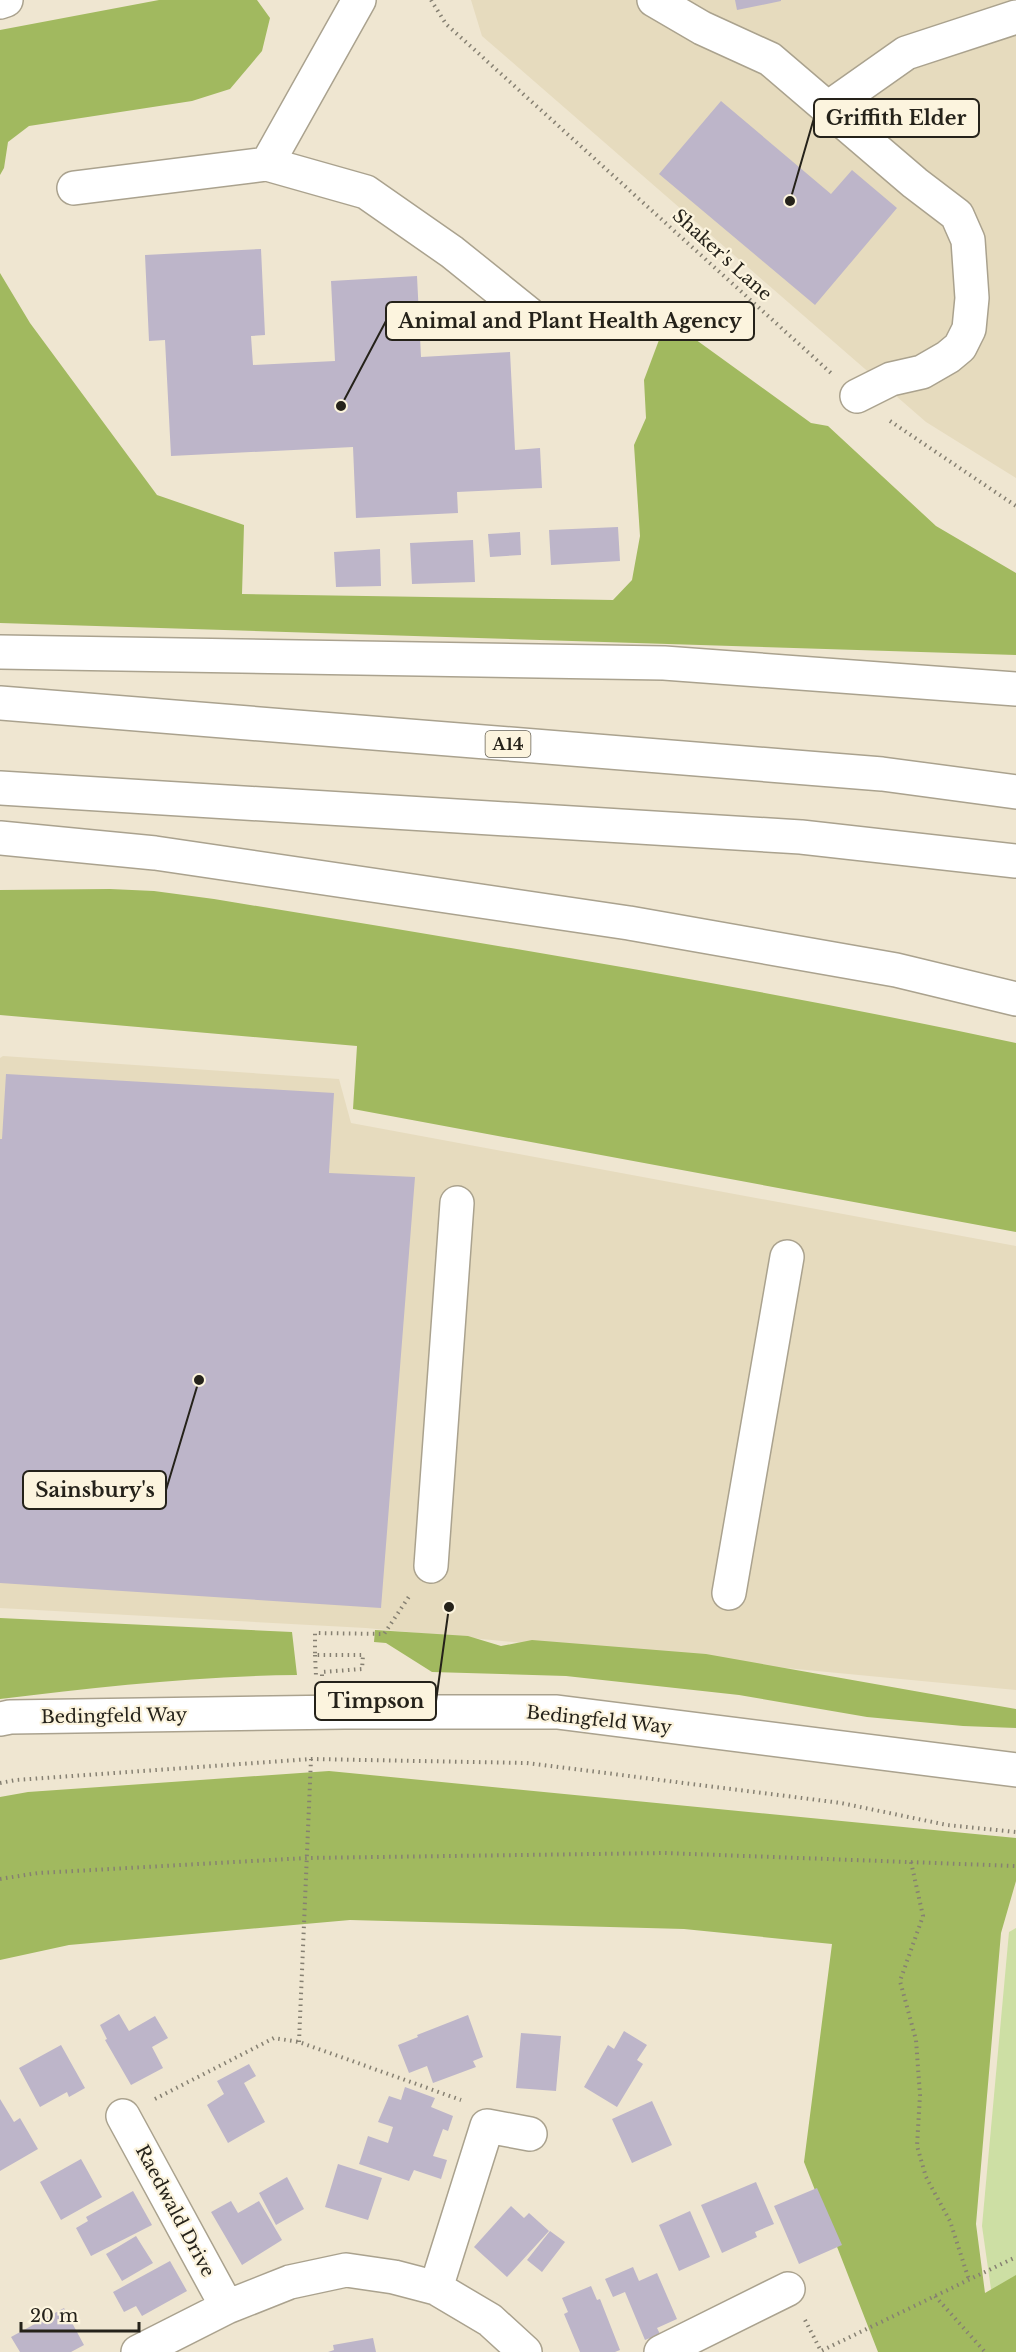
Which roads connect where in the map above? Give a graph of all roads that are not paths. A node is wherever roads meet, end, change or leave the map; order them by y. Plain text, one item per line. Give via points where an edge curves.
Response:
1 (6, 0) edge
2 (359, 0) edge
3 (654, 0) edge
4 (0, 2) edge
5 (1016, 17) edge
6 (828, 108) junction
7 (267, 164) junction
8 (74, 188) dead end
9 (529, 315) dead end
10 (857, 396) road end
11 (0, 652) edge
12 (1016, 689) edge
13 (0, 703) edge
14 (0, 788) edge
15 (1016, 792) edge
16 (0, 838) edge
17 (1016, 861) edge
18 (1016, 999) edge
19 (457, 1203) dead end
20 (787, 1257) dead end
21 (431, 1566) road end
22 (729, 1593) dead end
23 (0, 1719) edge
24 (1016, 1770) edge
25 (123, 2116) road end
26 (530, 2134) dead end
27 (436, 2288) junction
28 (788, 2289) road end
29 (227, 2307) junction
30 (138, 2352) edge
31 (525, 2352) edge
32 (661, 2352) edge

1 - 4 main road
2 - 7 main road
3 - 6 main road via 702,28 770,58
5 - 6 main road via 906,53
6 - 10 main road via 957,214 968,240 971,308 969,329 960,347 922,372 891,379
7 - 8 main road
7 - 9 main road via 366,192 452,252
11 - 12 main road via 664,663
13 - 15 main road, A14 via 870,773
14 - 17 main road via 801,837
16 - 18 main road via 155,853 630,923 896,970
19 - 21 main road
20 - 22 main road
23 - 24 main road, Bedingfeld Way via 557,1712
25 - 29 main road, Raedwald Drive
26 - 27 main road via 487,2126
27 - 29 main road via 346,2270 290,2282
27 - 31 main road via 490,2320
28 - 32 main road
29 - 30 main road

